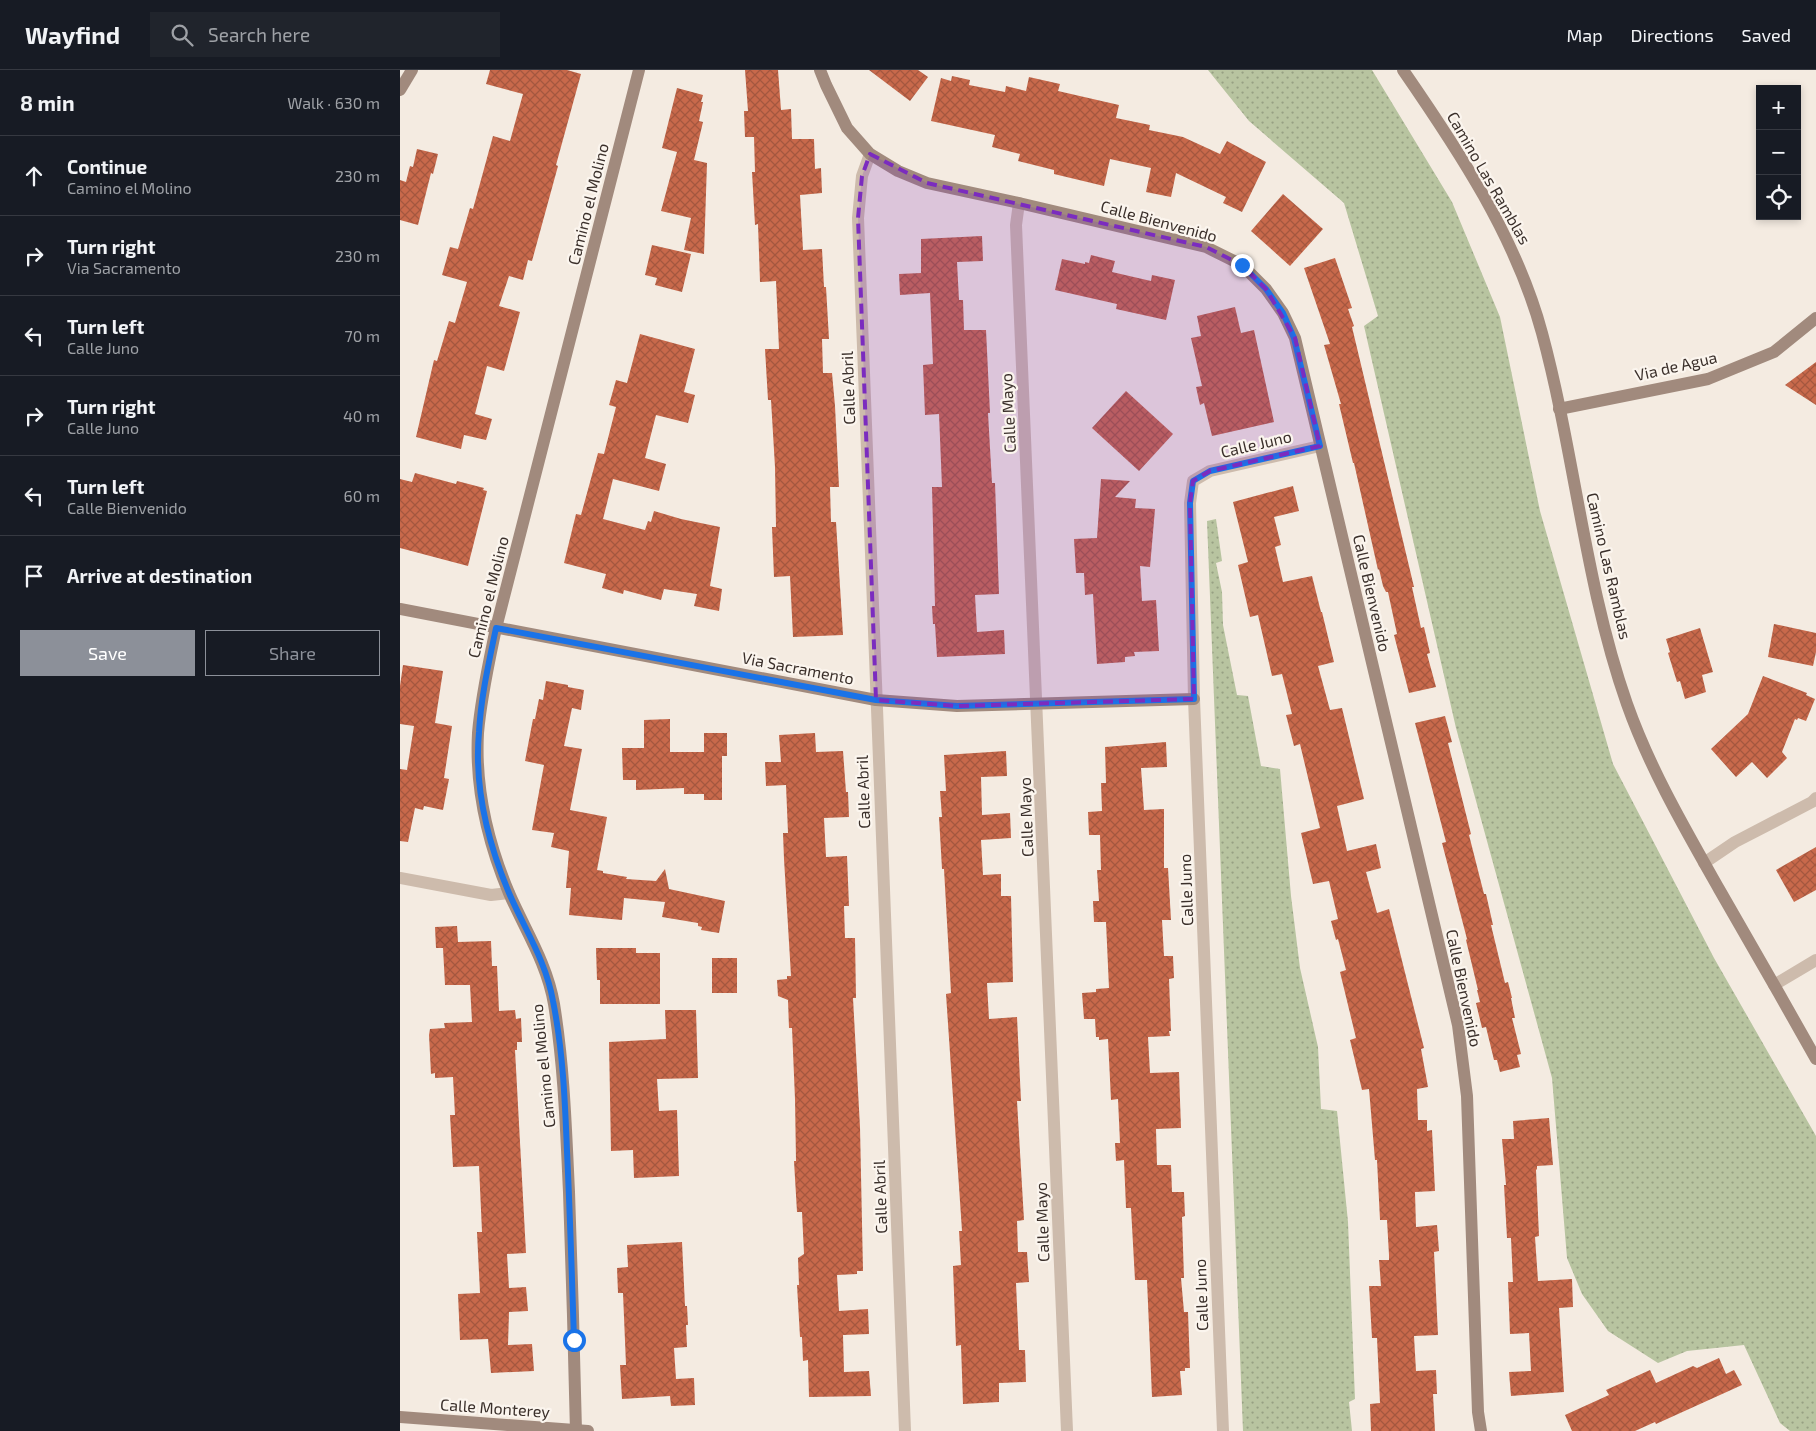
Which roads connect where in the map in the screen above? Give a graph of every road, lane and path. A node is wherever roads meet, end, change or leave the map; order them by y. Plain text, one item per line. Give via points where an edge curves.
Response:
1 (412, 70) edge
2 (639, 70) edge
3 (820, 70) edge
4 (1403, 70) edge
5 (400, 90) edge
6 (870, 154) junction
7 (1018, 202) junction
8 (1816, 318) edge
9 (1559, 409) junction
10 (1320, 446) junction
11 (400, 609) edge
12 (496, 628) junction
13 (1194, 699) junction
14 (876, 700) junction
15 (1038, 704) junction
16 (1816, 798) edge
17 (1704, 863) junction
18 (400, 878) edge
19 (509, 894) junction
20 (1816, 960) edge
21 (1774, 986) junction
22 (1816, 1059) edge
23 (400, 1417) edge
24 (576, 1431) edge
25 (588, 1431) edge
26 (905, 1431) edge
27 (1067, 1431) edge
28 (1223, 1431) edge
29 (1481, 1431) edge

1 - 5 street
2 - 12 street, Camino el Molino
3 - 6 street, Calle Bienvenido via 847,128
4 - 9 street, Camino Las Ramblas via 1454,143 1516,256 1542,332
6 - 7 street, Calle Bienvenido via 927,183
6 - 14 street, Calle Abril via 862,176 858,218
7 - 10 street, Calle Bienvenido via 1206,247 1242,265 1266,289 1283,313 1294,338
7 - 15 street, Calle Mayo via 1016,226
8 - 9 street, Via de Agua via 1774,352 1708,379
9 - 17 street, Camino Las Ramblas via 1594,581 1627,704 1655,772
10 - 13 street, Calle Juno via 1210,471 1193,481 1190,503
10 - 29 street, Calle Bienvenido via 1458,1024 1467,1096
11 - 12 street, Via Sacramento
12 - 14 street, Via Sacramento
12 - 19 street, Camino el Molino via 478,732 478,761 491,845
13 - 15 street, Via Sacramento
13 - 28 street, Calle Juno
14 - 15 street, Via Sacramento via 957,706
14 - 26 street, Calle Abril
15 - 27 street, Calle Mayo
16 - 17 street
17 - 21 street, Camino Las Ramblas
18 - 19 street via 491,895
19 - 24 street, Camino el Molino via 542,961 553,1000 560,1045
20 - 21 street
21 - 22 street, Camino Las Ramblas
23 - 24 street, Calle Monterey
24 - 25 street, Calle Monterey

